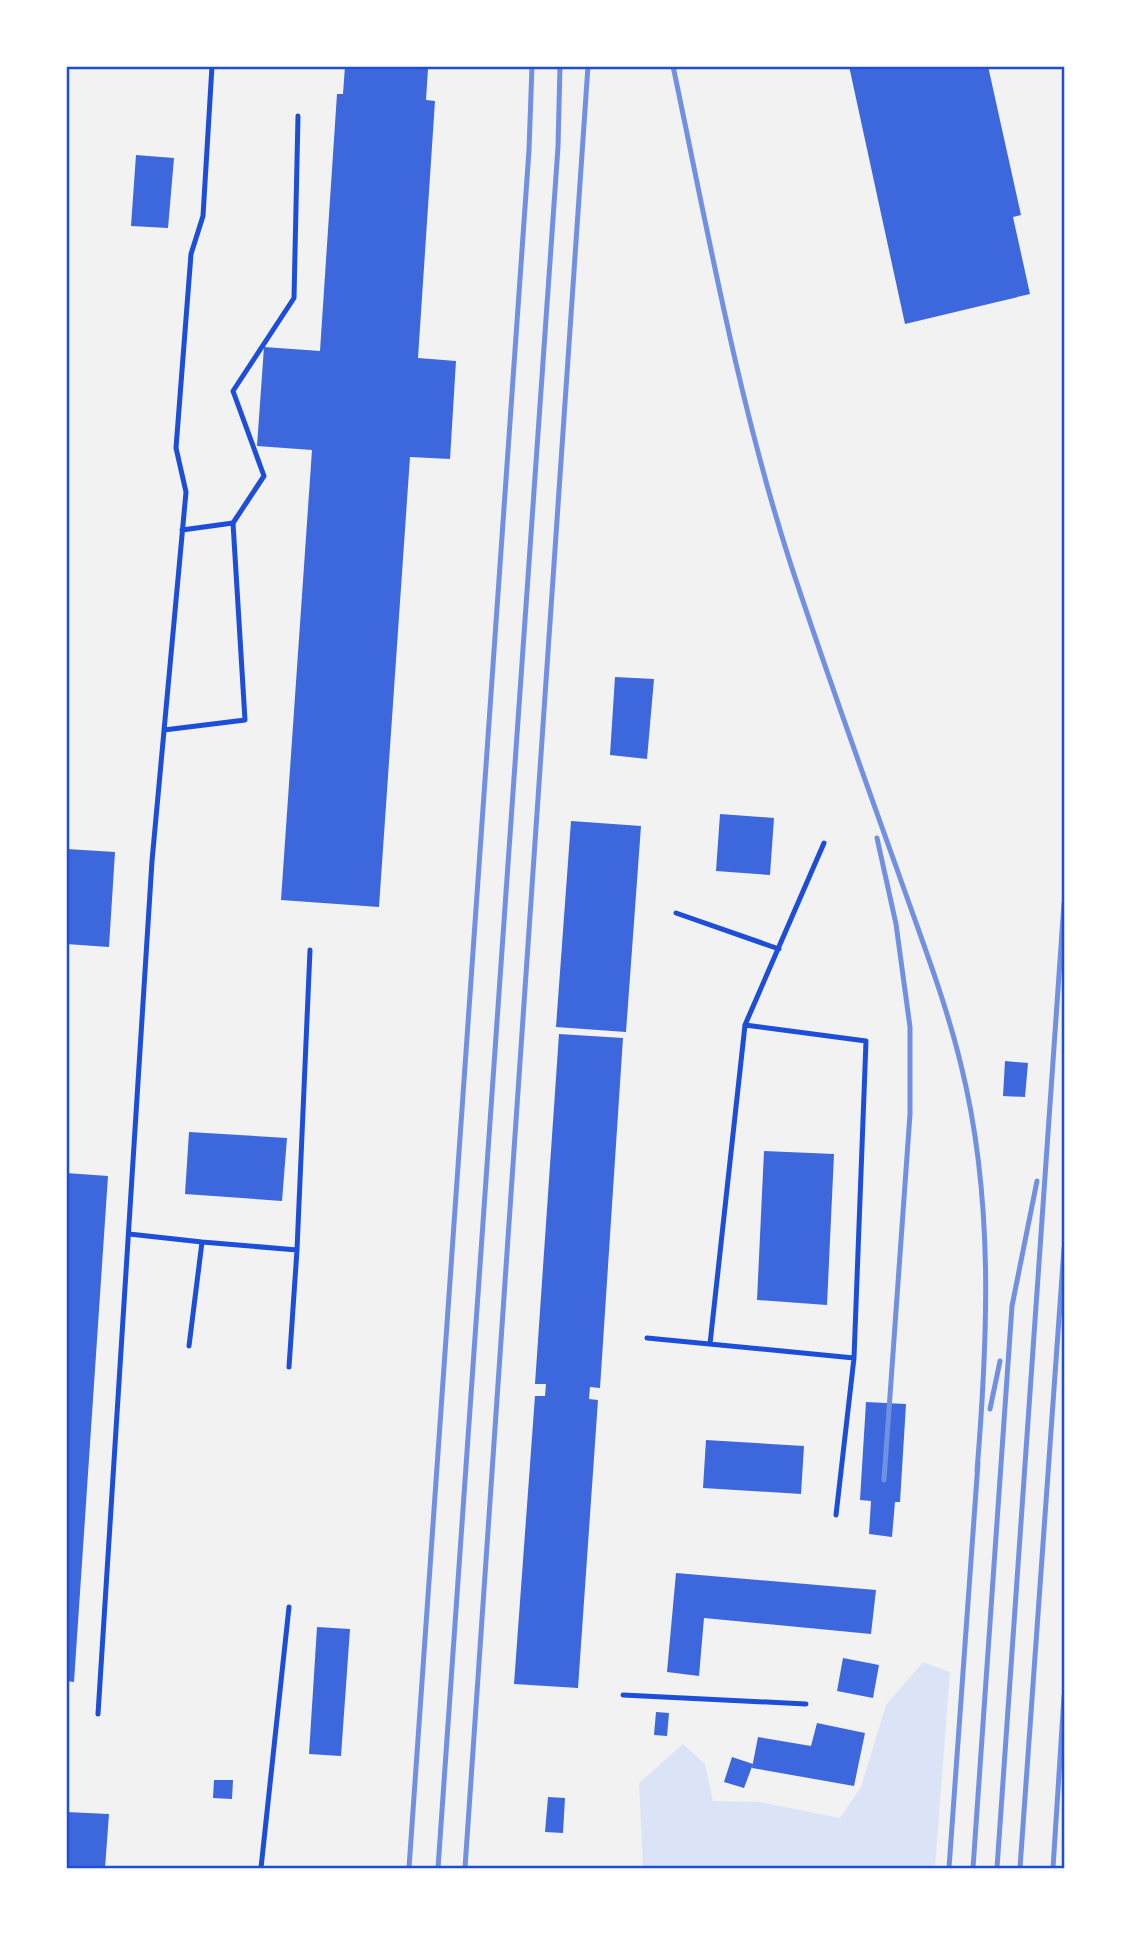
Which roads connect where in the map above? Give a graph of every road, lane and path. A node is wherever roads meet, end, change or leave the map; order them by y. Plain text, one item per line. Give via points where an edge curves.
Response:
1 (212, 66) edge
2 (298, 116) dead end
3 (233, 523) junction
4 (182, 530) junction
5 (164, 730) junction
6 (824, 844) dead end
7 (676, 913) dead end
8 (779, 949) junction
9 (310, 950) dead end
10 (745, 1025) junction
11 (129, 1234) junction
12 (202, 1242) junction
13 (297, 1250) junction
14 (647, 1338) dead end
15 (710, 1344) junction
16 (189, 1346) dead end
17 (854, 1358) junction
18 (289, 1367) dead end
19 (836, 1515) dead end
20 (289, 1607) dead end
21 (623, 1695) dead end
22 (806, 1704) dead end
23 (98, 1714) dead end
24 (261, 1868) edge

1 - 4 lane via 203,216 191,254 176,447 186,492
2 - 3 lane via 294,298 233,391 264,476
3 - 4 lane
3 - 5 lane via 245,720
4 - 5 lane
5 - 11 lane
6 - 8 lane
7 - 8 lane
8 - 10 lane
9 - 13 lane
10 - 15 lane
10 - 17 lane via 866,1041
11 - 12 lane
11 - 23 lane
12 - 13 lane
12 - 16 lane
13 - 18 lane
14 - 15 lane
15 - 17 lane
17 - 19 lane
20 - 24 lane
21 - 22 lane

